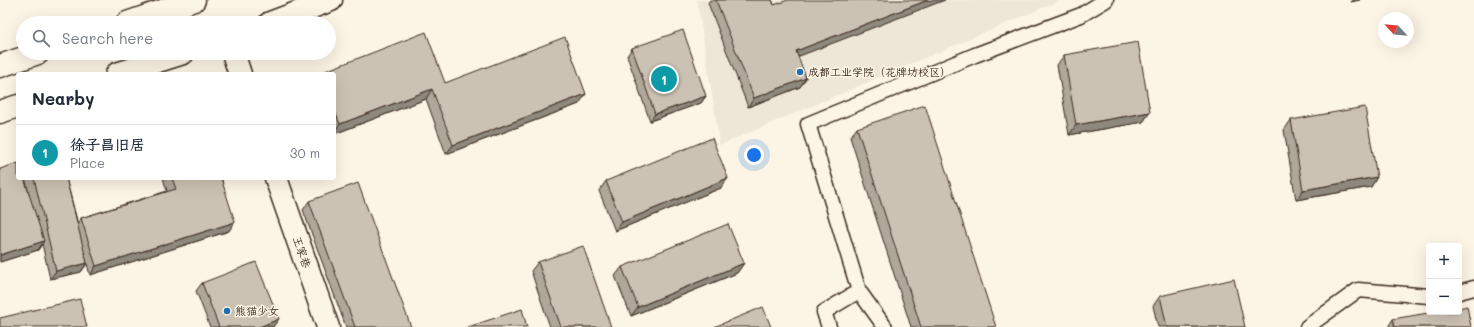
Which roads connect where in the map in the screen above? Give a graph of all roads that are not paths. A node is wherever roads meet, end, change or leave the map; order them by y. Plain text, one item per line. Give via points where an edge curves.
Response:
1 (194, 0) edge
2 (331, 0) edge
3 (1106, 0) edge
4 (147, 16) edge
5 (289, 16) edge
6 (18, 60) edge
7 (161, 60) edge
8 (235, 60) edge
9 (0, 66) edge
10 (123, 72) edge
11 (239, 72) edge
12 (16, 107) edge
13 (0, 112) edge
14 (277, 180) edge
15 (1474, 288) edge
16 (1462, 291) edge
17 (859, 292) junction
18 (1426, 296) edge
19 (328, 327) edge
20 (829, 327) edge
21 (885, 327) edge
22 (1307, 327) edge

1 - 4 main road
2 - 5 main road
3 - 17 lane via 1081,15 975,54 808,124
6 - 9 main road
7 - 10 main road
8 - 11 main road
12 - 13 main road
14 - 19 main road, 王家巷
15 - 16 lane
17 - 20 lane via 824,312
17 - 21 lane
18 - 22 lane via 1358,290

